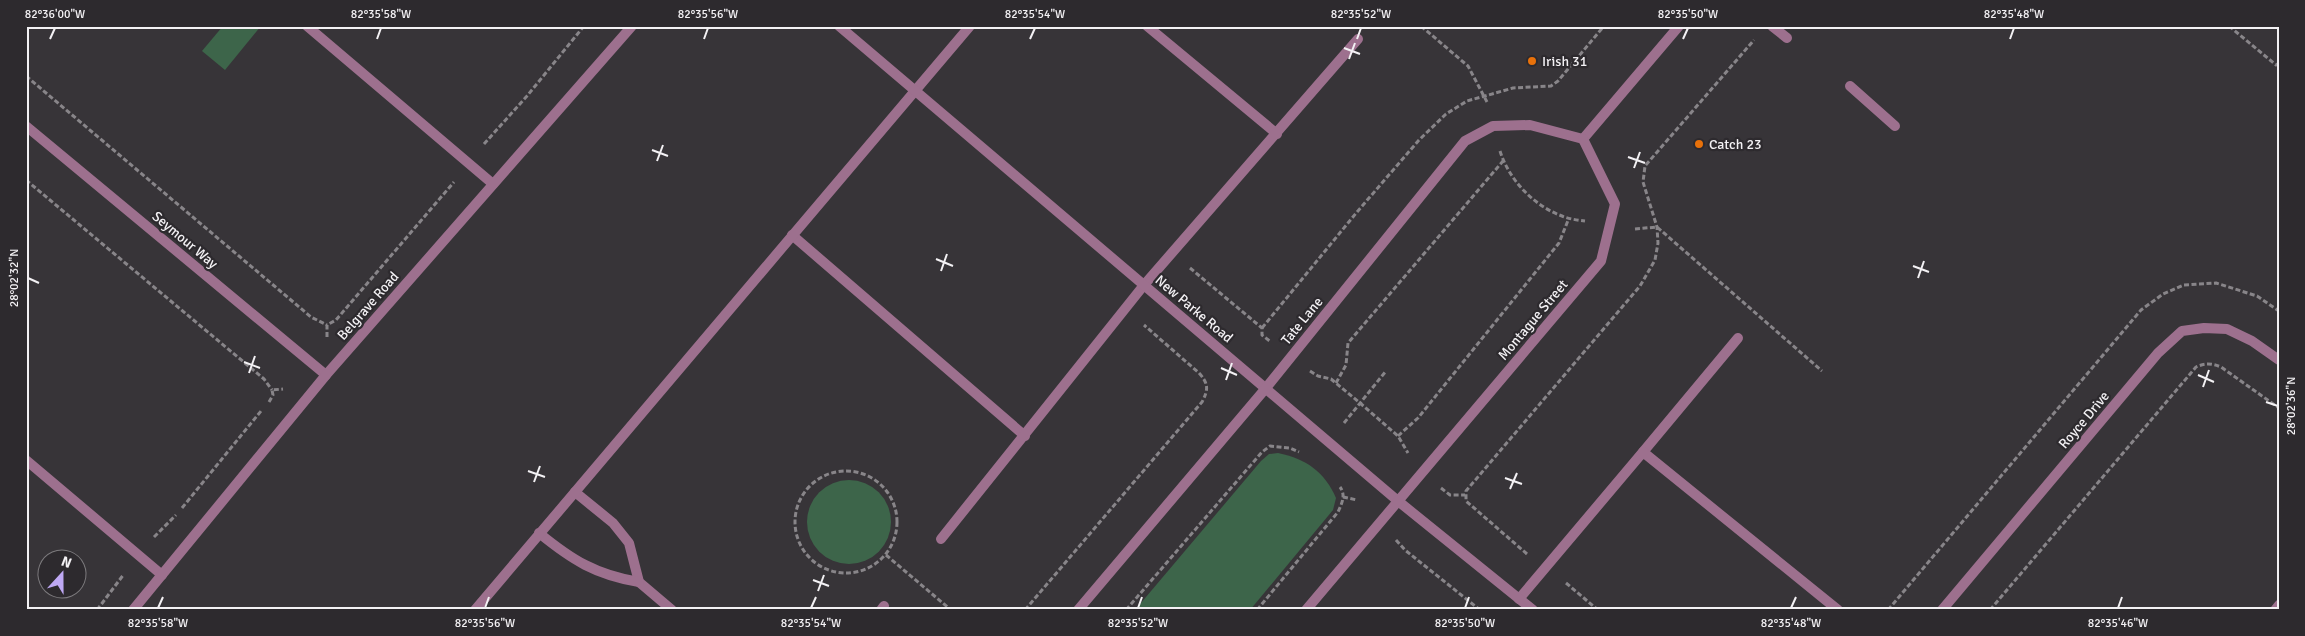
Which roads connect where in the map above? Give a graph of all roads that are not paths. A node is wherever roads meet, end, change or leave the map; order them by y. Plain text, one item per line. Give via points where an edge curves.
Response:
1 (307, 26) edge
2 (632, 26) edge
3 (839, 26) edge
4 (970, 26) edge
5 (1147, 26) edge
6 (1679, 26) edge
7 (1772, 26) edge
8 (1787, 38) dead end
9 (1358, 39) dead end
10 (1850, 86) dead end
11 (916, 90) junction
12 (26, 126) edge
13 (1895, 126) dead end
14 (1276, 134) junction
15 (1583, 139) junction
16 (493, 184) junction
17 (792, 235) junction
18 (1144, 285) junction
19 (1738, 338) dead end
20 (2279, 360) edge
21 (326, 375) junction
22 (1266, 388) junction
23 (1025, 436) junction
24 (1643, 452) junction
25 (26, 460) edge
26 (575, 492) junction
27 (1398, 501) junction
28 (539, 533) junction
29 (941, 539) dead end
30 (162, 575) junction
31 (639, 582) junction
32 (1519, 599) junction
33 (2279, 605) edge
34 (133, 610) edge
35 (475, 610) edge
36 (672, 610) edge
37 (1078, 610) edge
38 (1306, 610) edge
39 (1533, 610) edge
40 (1838, 610) edge
41 (1942, 610) edge
42 (2275, 610) edge

1 - 16 street
2 - 16 street, Belgrave Road
3 - 11 street, New Parke Road
4 - 11 street
5 - 14 street
6 - 15 street
7 - 8 street
9 - 14 street
10 - 13 street
11 - 17 street
11 - 18 street, New Parke Road
12 - 21 street, Seymour Way
14 - 18 street
15 - 22 street, Tate Lane via 1530,125 1492,126 1466,141
15 - 27 street, Montague Street via 1615,204 1601,261
16 - 21 street, Belgrave Road
17 - 23 street
17 - 26 street
18 - 22 street, New Parke Road
18 - 23 street
19 - 24 street
20 - 41 street, Royce Drive via 2227,329 2182,331 2158,353
21 - 30 street, Belgrave Road
22 - 27 street, New Parke Road
22 - 37 street, Tate Lane
23 - 29 street
24 - 32 street
24 - 40 street
25 - 30 street
26 - 28 street
26 - 31 street via 613,523 629,543
27 - 32 street, New Parke Road
27 - 38 street, Montague Street
28 - 31 street via 581,565
28 - 35 street
30 - 34 street, Belgrave Road
31 - 36 street
32 - 39 street, New Parke Road
33 - 42 street

